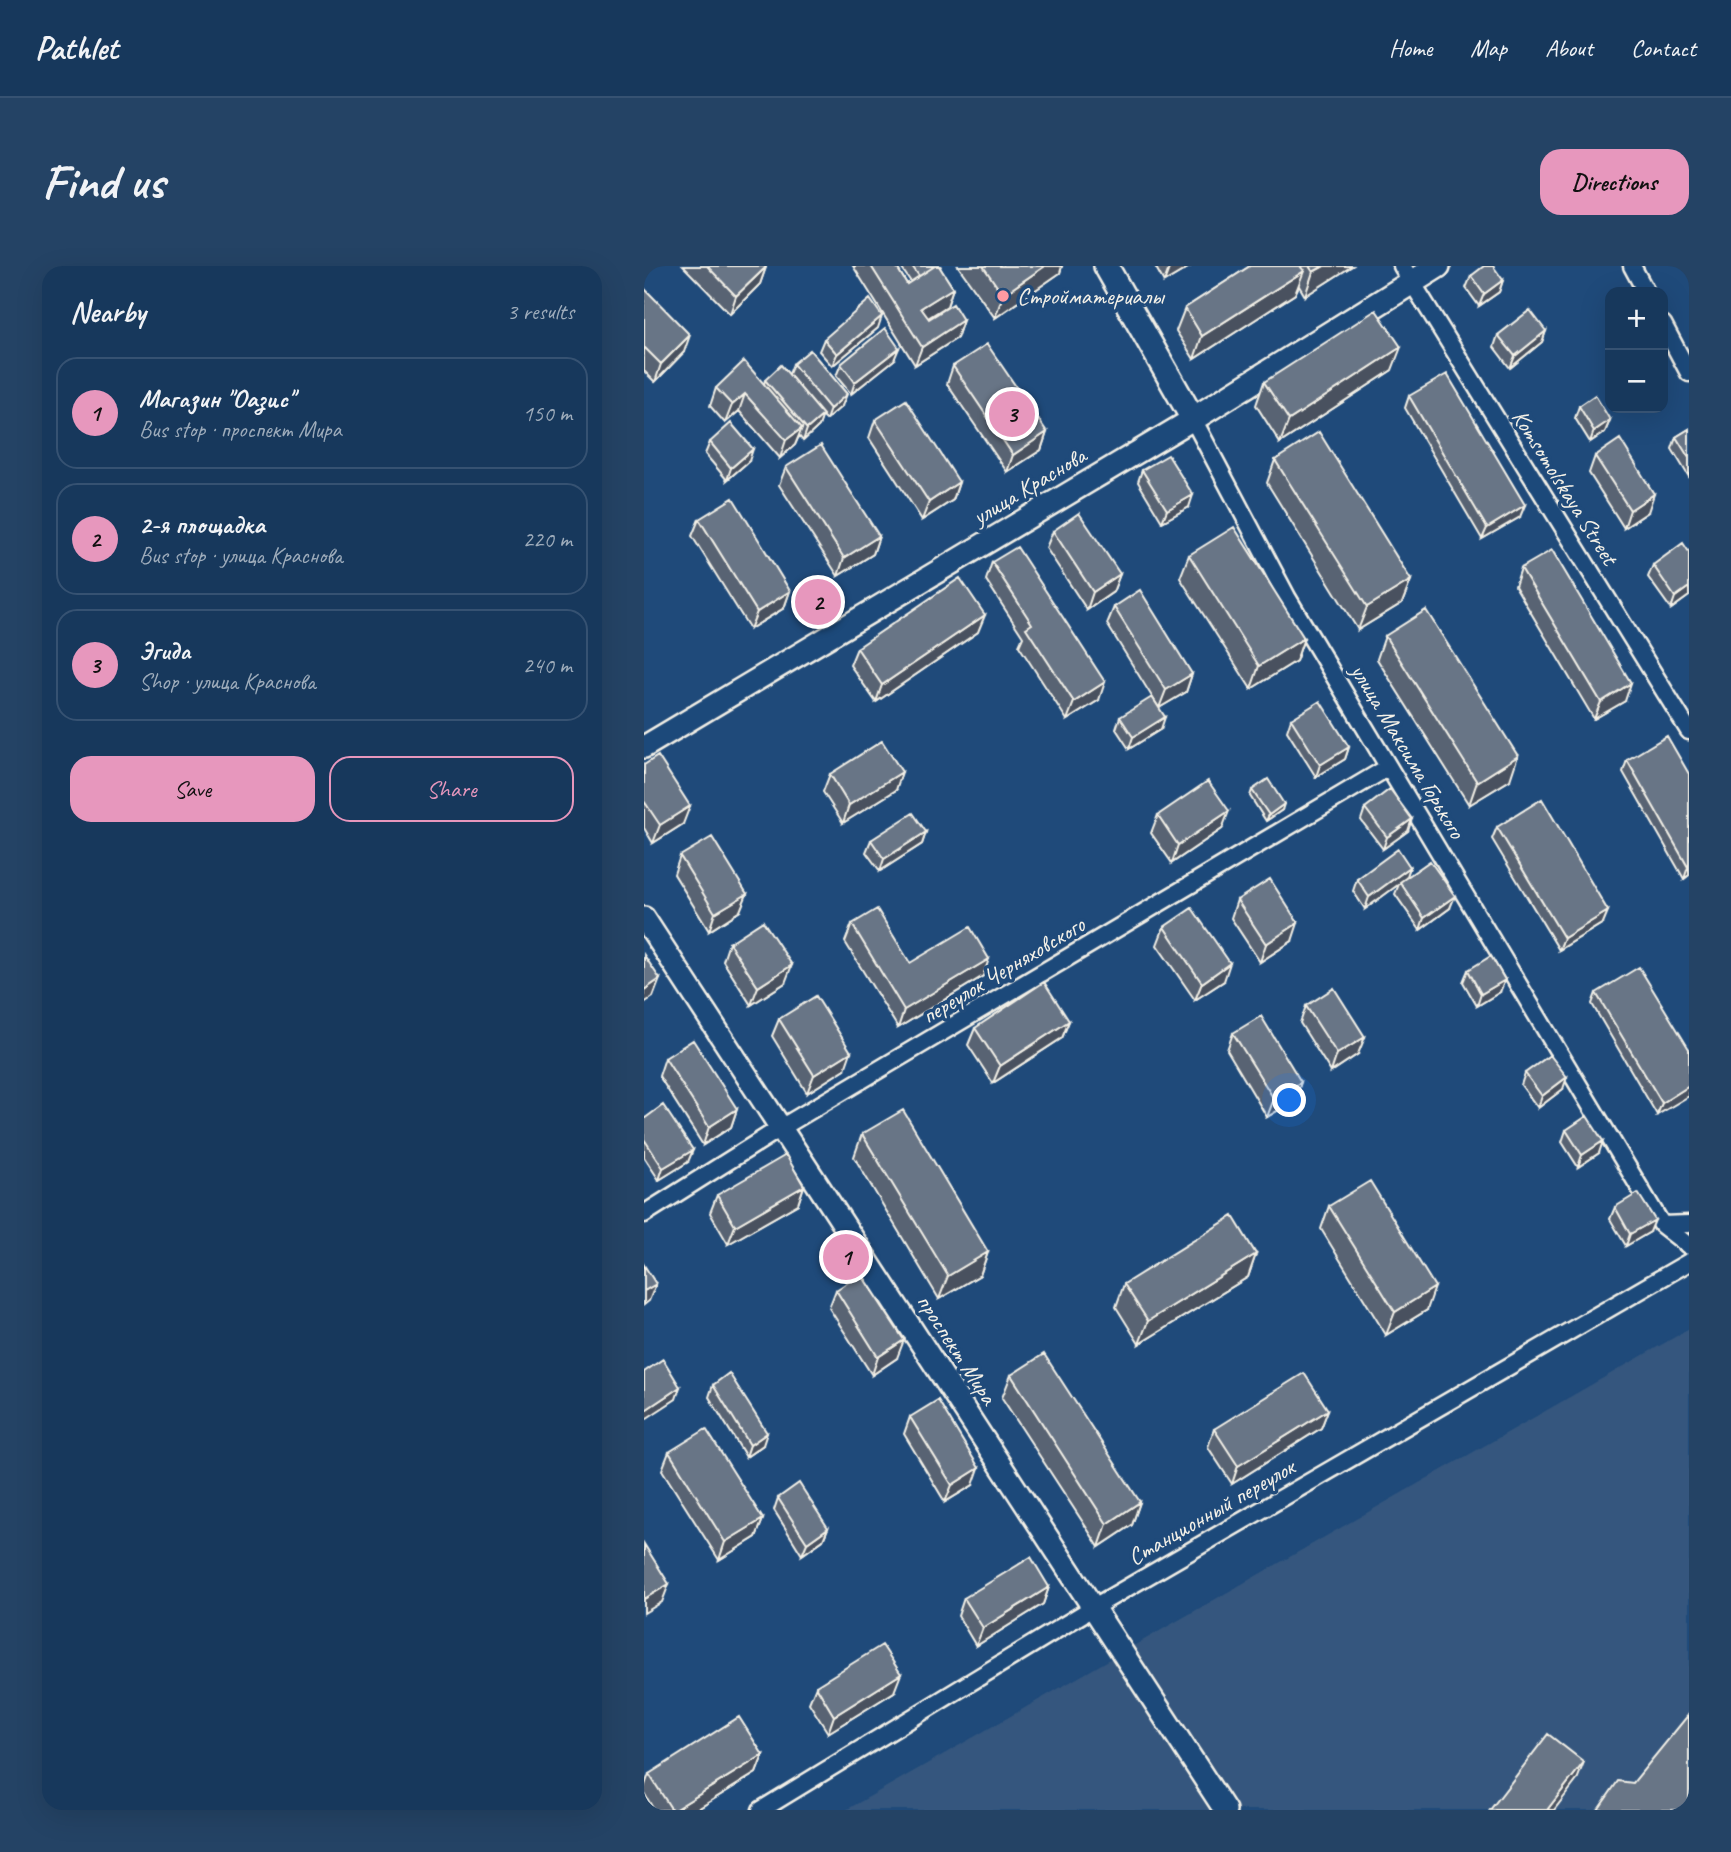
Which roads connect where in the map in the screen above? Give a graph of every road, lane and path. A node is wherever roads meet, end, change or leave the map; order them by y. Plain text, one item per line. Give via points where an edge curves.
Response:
1 (1106, 266) edge
2 (1438, 266) edge
3 (1632, 266) edge
4 (1406, 274) edge
5 (1643, 287) edge
6 (1668, 333) edge
7 (1689, 373) edge
8 (1193, 419) junction
9 (1689, 731) edge
10 (644, 747) edge
11 (1387, 768) junction
12 (644, 918) edge
13 (779, 1129) junction
14 (644, 1214) edge
15 (1689, 1224) edge
16 (1662, 1225) junction
17 (1689, 1246) edge
18 (1689, 1262) edge
19 (1094, 1607) junction
20 (761, 1810) edge
21 (1225, 1810) edge

1 - 8 main road, улица Максима Горького
2 - 4 main road, улица Краснова
3 - 5 street
4 - 8 main road, улица Краснова
4 - 9 street, Komsomolskaya Street
6 - 7 street
8 - 10 street, улица Краснова
8 - 11 street, улица Максима Горького via 1287,597
11 - 13 street, переулок Черняховского
11 - 16 street, улица Максима Горького
12 - 13 street, проспект Мира
13 - 14 street, переулок Черняховского
13 - 19 street, проспект Мира
15 - 16 street
16 - 17 street, улица Максима Горького
18 - 19 street, Станционный переулок
19 - 20 street, Станционный переулок
19 - 21 street, проспект Мира

